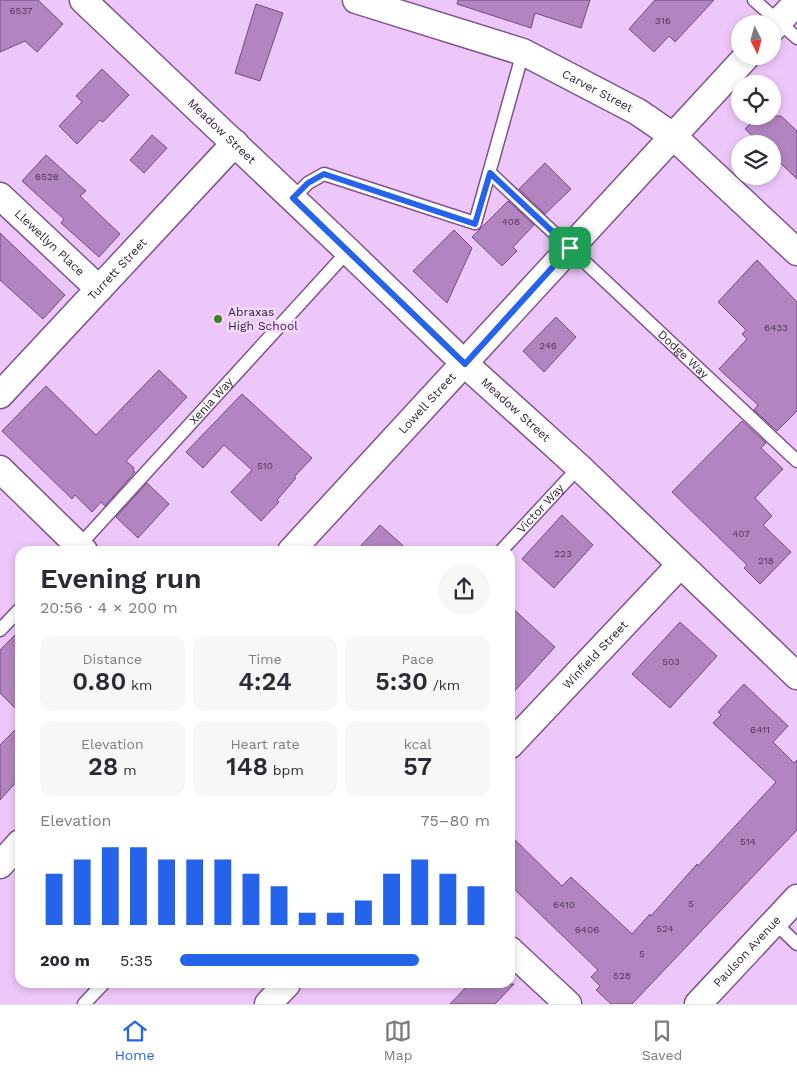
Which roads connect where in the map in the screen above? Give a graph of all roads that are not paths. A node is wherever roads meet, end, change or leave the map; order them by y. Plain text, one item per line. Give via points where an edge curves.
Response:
1 (83, 0) edge
2 (356, 0) edge
3 (754, 0) edge
4 (797, 2) edge
5 (783, 29) edge
6 (523, 52) junction
7 (739, 65) edge
8 (673, 136) junction
9 (235, 143) junction
10 (490, 173) junction
11 (0, 196) edge
12 (293, 198) junction
13 (570, 248) junction
14 (348, 251) junction
15 (797, 252) edge
16 (98, 289) junction
17 (465, 364) junction
18 (0, 395) edge
19 (797, 461) edge
20 (579, 467) junction
21 (0, 469) edge
22 (74, 546) edge
23 (82, 546) edge
24 (296, 546) edge
25 (506, 546) edge
26 (680, 565) junction
27 (15, 614) edge
28 (0, 630) edge
29 (797, 676) edge
30 (515, 740) edge
31 (15, 848) edge
32 (0, 865) edge
33 (797, 898) edge
34 (774, 922) junction
35 (797, 944) edge
36 (515, 955) edge
37 (99, 988) edge
38 (283, 988) edge
39 (84, 1004) edge
40 (268, 1004) edge
41 (568, 1004) edge
42 (698, 1004) edge

1 - 9 street, Meadow Street
2 - 6 street, Carver Street
3 - 5 lane
4 - 5 street
6 - 8 street, Carver Street via 638,112
6 - 10 lane
7 - 8 street, Lowell Street
8 - 13 street, Lowell Street
8 - 15 street, Carver Street
9 - 12 street, Meadow Street
9 - 16 street, Turrett Street
10 - 12 lane via 475,224 324,174 308,183
10 - 13 lane, Dodge Way
11 - 16 street, Llewellyn Place
12 - 14 street, Meadow Street
13 - 17 street, Lowell Street
13 - 19 lane, Dodge Way
14 - 17 street, Meadow Street
14 - 23 lane, Xenia Way
16 - 18 street, Turrett Street
17 - 20 street, Meadow Street
17 - 24 street, Lowell Street
20 - 25 lane, Victor Way
20 - 26 street, Meadow Street
21 - 22 street
26 - 29 street, Meadow Street
26 - 30 street, Winfield Street
27 - 28 lane
31 - 32 street
33 - 34 street, Paulson Avenue
34 - 35 lane
34 - 42 street, Paulson Avenue
36 - 41 street
37 - 39 lane
38 - 40 street

